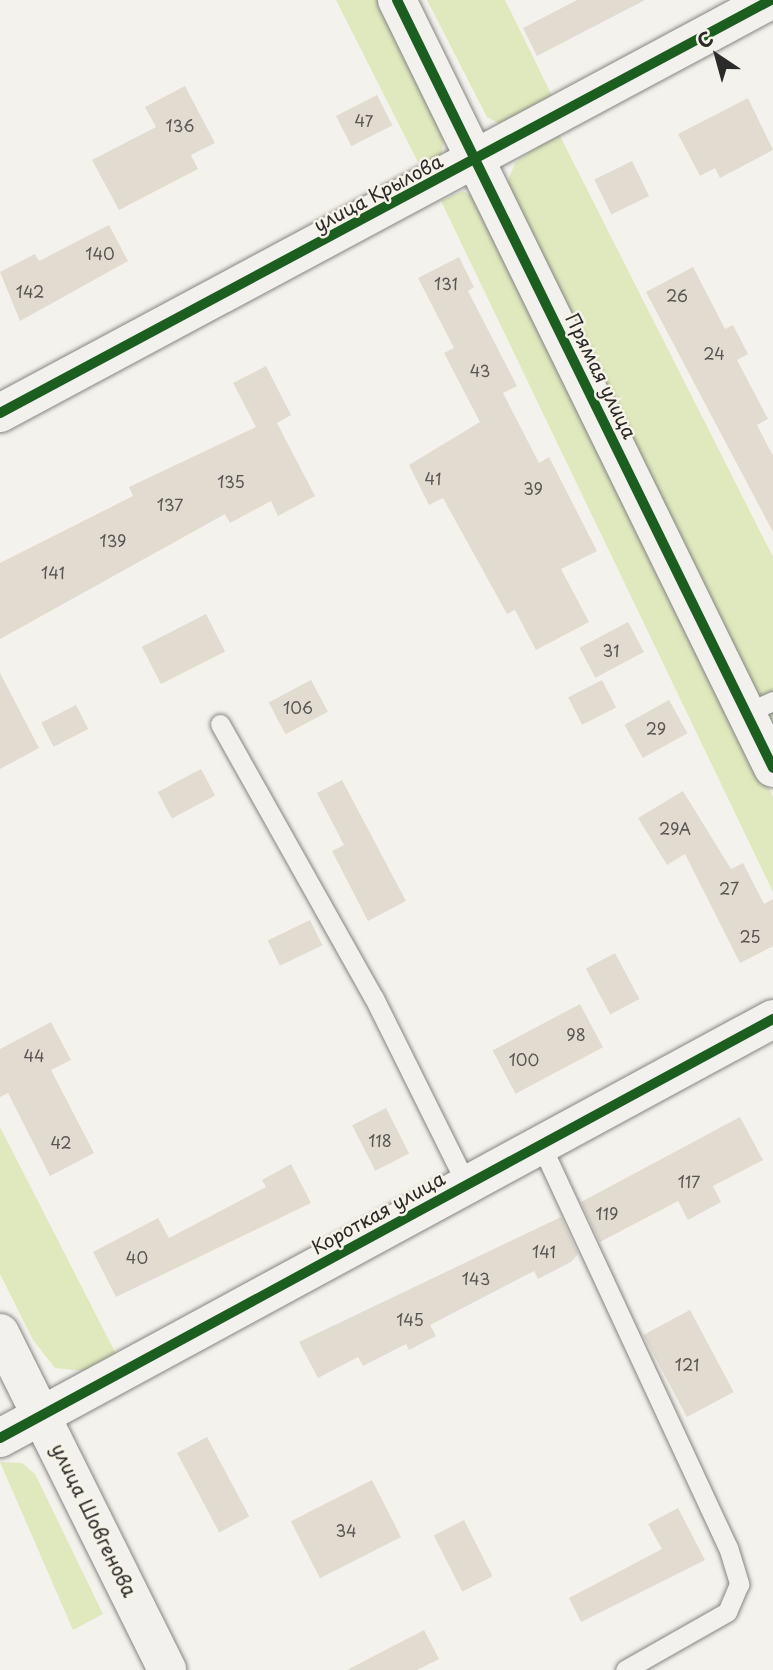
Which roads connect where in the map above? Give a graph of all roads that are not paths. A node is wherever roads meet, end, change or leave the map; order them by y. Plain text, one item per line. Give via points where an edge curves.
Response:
1 (397, 0) edge
2 (771, 0) edge
3 (476, 161) junction
4 (0, 413) edge
5 (760, 707) edge
6 (220, 724) dead end
7 (773, 768) edge
8 (773, 1019) edge
9 (541, 1145) junction
10 (467, 1185) junction
11 (0, 1333) edge
12 (42, 1415) junction
13 (0, 1438) edge
14 (167, 1670) edge
15 (625, 1670) edge

1 - 3 street, Прямая улица
2 - 3 street, улица Крылова
3 - 4 street, улица Крылова
3 - 5 street, Прямая улица
5 - 7 street, Прямая улица
6 - 10 lane via 374,998
8 - 9 street, Короткая улица
9 - 10 street, Короткая улица
9 - 15 lane via 728,1547 739,1584 727,1612
10 - 12 street, Короткая улица
11 - 12 street, улица Шовгенова
12 - 13 street, Короткая улица
12 - 14 street, улица Шовгенова

